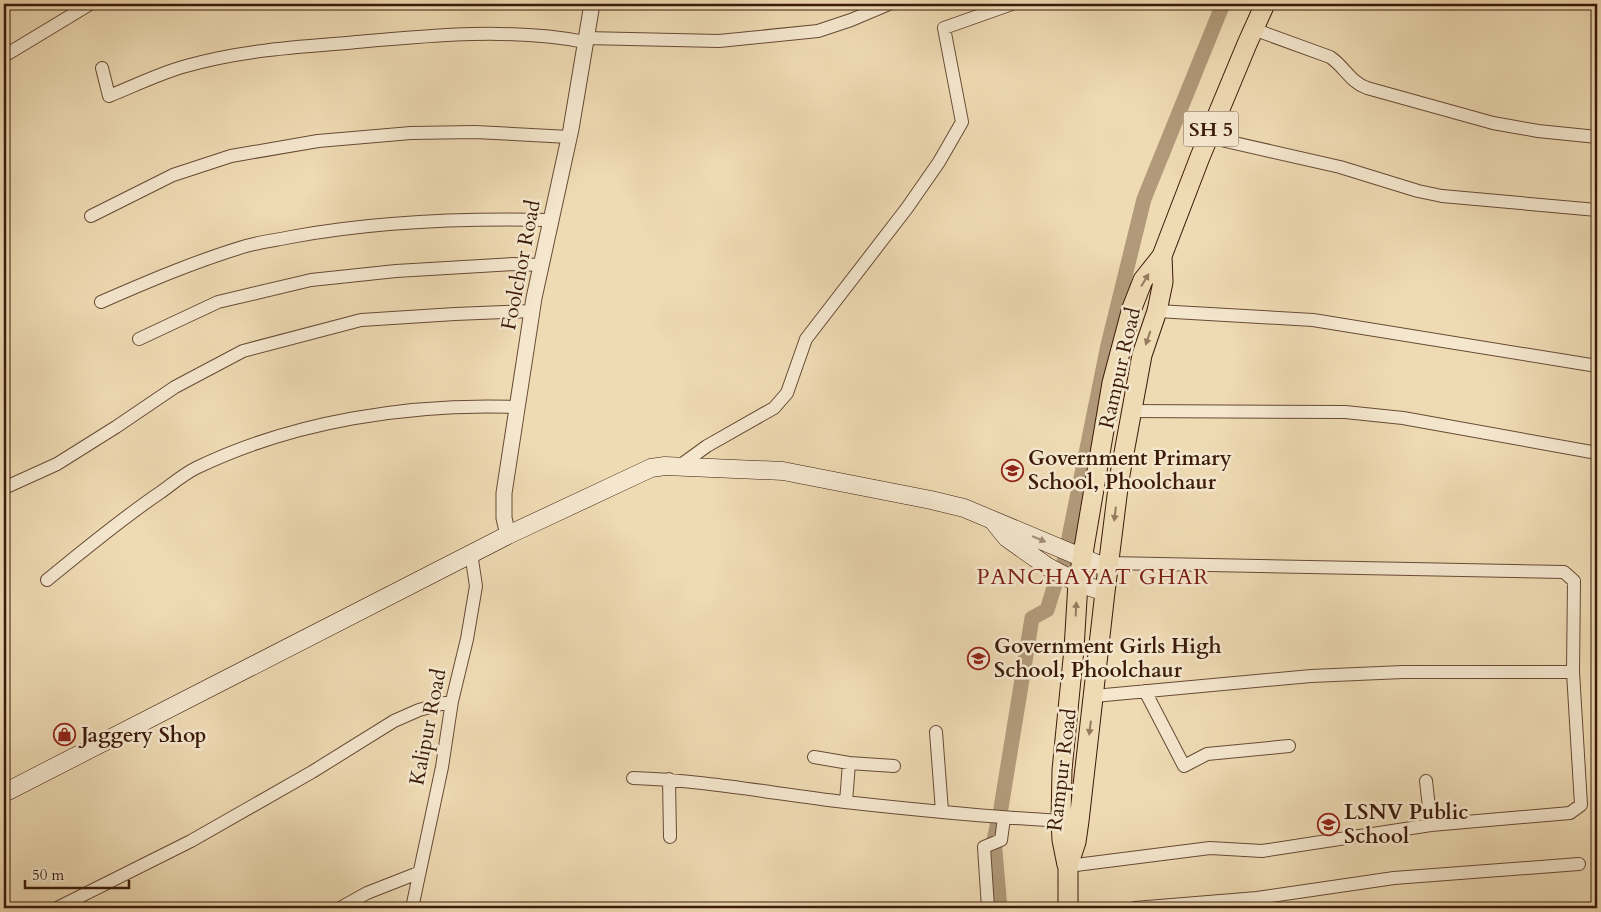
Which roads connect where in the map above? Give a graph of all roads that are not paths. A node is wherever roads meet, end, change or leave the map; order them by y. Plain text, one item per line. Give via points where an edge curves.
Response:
1 (90, 4) edge
2 (592, 4) edge
3 (889, 4) edge
4 (1012, 4) edge
5 (1265, 4) edge
6 (1253, 29) junction
7 (585, 40) junction
8 (4, 56) edge
9 (102, 68) dead end
10 (569, 136) junction
11 (1208, 137) junction
12 (1597, 137) edge
13 (1597, 210) edge
14 (91, 216) dead end
15 (551, 220) junction
16 (1162, 256) junction
17 (541, 265) junction
18 (101, 302) dead end
19 (532, 311) junction
20 (1157, 311) junction
21 (138, 339) dead end
22 (1597, 366) edge
23 (517, 407) junction
24 (1131, 411) junction
25 (1597, 452) edge
26 (678, 467) junction
27 (4, 488) edge
28 (993, 521) junction
29 (508, 535) junction
30 (471, 553) junction
31 (1082, 557) junction
32 (1108, 566) junction
33 (47, 580) dead end
34 (1078, 583) junction
35 (1105, 592) junction
36 (1573, 672) junction
37 (1145, 691) junction
38 (1094, 696) junction
39 (452, 701) junction
40 (936, 732) dead end
41 (1289, 746) dead end
42 (814, 756) dead end
43 (849, 763) junction
44 (894, 766) dead end
45 (633, 778) dead end
46 (670, 779) junction
47 (1426, 781) dead end
48 (4, 793) edge
49 (846, 802) junction
50 (942, 811) junction
51 (998, 817) junction
52 (1061, 821) junction
53 (1431, 825) junction
54 (670, 837) dead end
55 (1579, 864) dead end
56 (1068, 866) junction
57 (418, 874) junction
58 (57, 908) edge
59 (340, 908) edge
60 (412, 908) edge
61 (988, 908) edge
62 (1068, 908) edge
63 (1135, 908) edge

1 - 8 street
2 - 7 street, Foolchor Road
3 - 7 street via 818,30 719,41
4 - 26 street via 944,28 962,122 907,208 806,338 787,394 774,408 707,446
5 - 6 main road, Rampur Road / SH 5
6 - 11 main road, Rampur Road / SH 5
6 - 12 street via 1330,57 1357,85 1493,123
7 - 9 street via 513,34 424,36 253,51 185,66 109,96
7 - 10 street, Foolchor Road
10 - 14 street via 411,133 318,141 231,156 173,175
10 - 15 street, Foolchor Road
11 - 13 street via 1340,167 1442,196
11 - 16 main road, Rampur Road / SH 5
15 - 17 street, Foolchor Road
15 - 18 street via 425,221 332,230 247,246 176,269
16 - 20 main road, Rampur Road / SH 5 via 1164,282
31 -> 16 main road via 1112,383 1143,280
17 - 19 street, Foolchor Road
17 - 21 street via 396,270 311,280 218,302
19 - 23 street, Foolchor Road
19 - 27 street via 361,320 242,351 175,387 57,464
20 - 22 street via 1313,320
20 -> 24 main road, Rampur Road / SH 5 via 1142,355
23 - 29 street, Foolchor Road via 504,493
23 - 33 street via 472,405 368,415 270,438 194,469 134,511
24 - 25 street via 1345,412 1403,418
24 -> 32 main road, Rampur Road / SH 5
26 - 28 main road via 783,470 964,508
26 - 29 main road via 651,468
28 -> 31 main road
28 - 34 main road via 1007,538 1048,567
29 - 30 main road
30 - 39 street, Kalipur Road via 476,586
30 - 48 main road
31 - 32 main road
31 - 34 main road
32 - 35 main road, Rampur Road / SH 5
32 - 36 street via 1564,572 1574,581
34 - 35 main road
52 -> 34 main road via 1062,770
35 - 38 main road, Rampur Road / SH 5
36 - 37 street via 1403,672 1311,676
36 - 53 street via 1581,805 1570,813
37 - 38 street
37 - 41 street via 1184,766 1207,754
38 -> 56 main road, Rampur Road / SH 5 via 1076,842
39 - 57 street, Kalipur Road via 442,767
39 - 58 street via 394,721 191,841
40 - 50 street
42 - 43 street
43 - 44 street
43 - 49 street
45 - 46 street
46 - 49 street
46 - 54 street
47 - 53 street
49 - 50 street
50 - 51 street
51 - 52 street
51 - 61 street via 1001,840 984,847
52 - 56 main road
53 - 56 street via 1262,851 1210,848
55 - 63 street via 1394,878 1257,898
56 - 62 main road, Rampur Road / SH 5
57 - 59 street via 367,893
57 - 60 street, Kalipur Road

